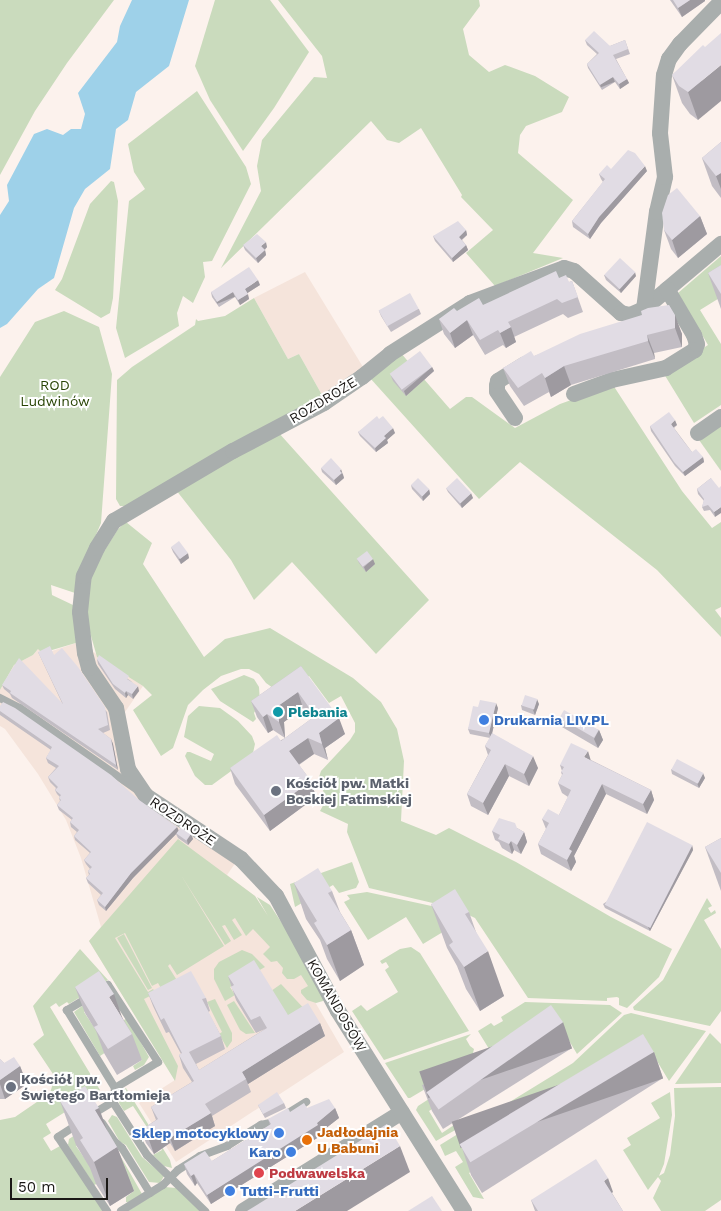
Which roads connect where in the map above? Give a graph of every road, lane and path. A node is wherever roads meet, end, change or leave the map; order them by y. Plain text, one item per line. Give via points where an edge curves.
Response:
1 (721, 2) edge
2 (721, 244) edge
3 (667, 289) junction
4 (640, 311) junction
5 (609, 327) edge
6 (536, 358) edge
7 (574, 394) dead end
8 (721, 417) edge
9 (515, 418) dead end
10 (698, 433) dead end
11 (0, 698) edge
12 (146, 796) junction
13 (276, 896) joint
14 (115, 1088) junction
15 (113, 1102) junction
16 (306, 1102) edge
17 (402, 1112) junction
18 (96, 1113) junction
19 (171, 1178) junction
20 (150, 1193) junction
21 (107, 1211) edge
22 (121, 1211) edge
23 (205, 1211) edge
24 (243, 1211) edge
25 (464, 1211) edge

1 - 4 street via 680,44 669,59 664,75 660,133 665,177
2 - 3 street
3 - 4 street
3 - 7 street via 694,335 695,350 666,368 612,380
4 - 5 street
4 - 12 street, ROZDROŻE via 627,315 618,312 568,268 548,272 490,294 470,303 390,354 324,403 233,451 114,521 84,576 80,612 89,668 116,708 128,769
6 - 9 street via 498,381 497,391
8 - 10 street
11 - 12 lane via 20,708
12 - 13 street, ROZDROŻE via 240,859
13 - 17 street, KOMANDOSÓW via 338,1011
14 - 14 lane via 67,1010 108,985 158,1062
14 - 15 lane
15 - 18 lane
15 - 19 lane via 147,1155
16 - 19 lane via 227,1146 200,1156
17 - 24 street
17 - 25 street, KOMANDOSÓW
18 - 20 lane
18 - 21 lane via 58,1137
19 - 20 lane
19 - 23 lane
20 - 22 lane

